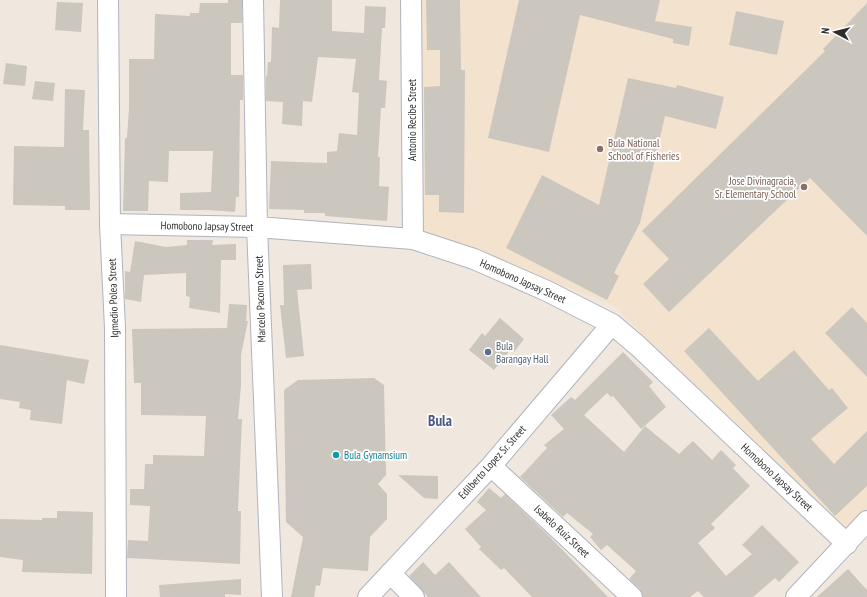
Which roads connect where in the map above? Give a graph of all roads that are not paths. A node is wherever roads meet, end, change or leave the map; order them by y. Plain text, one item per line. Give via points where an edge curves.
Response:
1 (108, 0) edge
2 (253, 0) edge
3 (411, 0) edge
4 (110, 224) junction
5 (257, 227) junction
6 (413, 240) junction
7 (612, 324) junction
8 (492, 466) junction
9 (867, 521) edge
10 (848, 544) junction
11 (390, 573) junction
12 (116, 597) edge
13 (272, 597) edge
14 (368, 597) edge
15 (414, 597) edge
16 (632, 597) edge
17 (796, 597) edge

1 - 4 street, Igmedio Polea Street
2 - 5 street, Marcelo Pacomo Street
3 - 6 street, Antonio Recibe Street
4 - 5 street, Homobono Japsay Street
4 - 12 street, Igmedio Polea Street via 115,328
5 - 6 street, Homobono Japsay Street
5 - 13 street, Marcelo Pacomo Street
6 - 7 street, Homobono Japsay Street via 474,259 512,275
7 - 8 street, Edilberto Lopez Sr. Street
7 - 10 street, Homobono Japsay Street
8 - 11 street, Edilberto Lopez Sr. Street
8 - 16 street, Isabelo Ruiz Street
9 - 10 street
10 - 17 street
11 - 14 street, Edilberto Lopez Sr. Street
11 - 15 street

